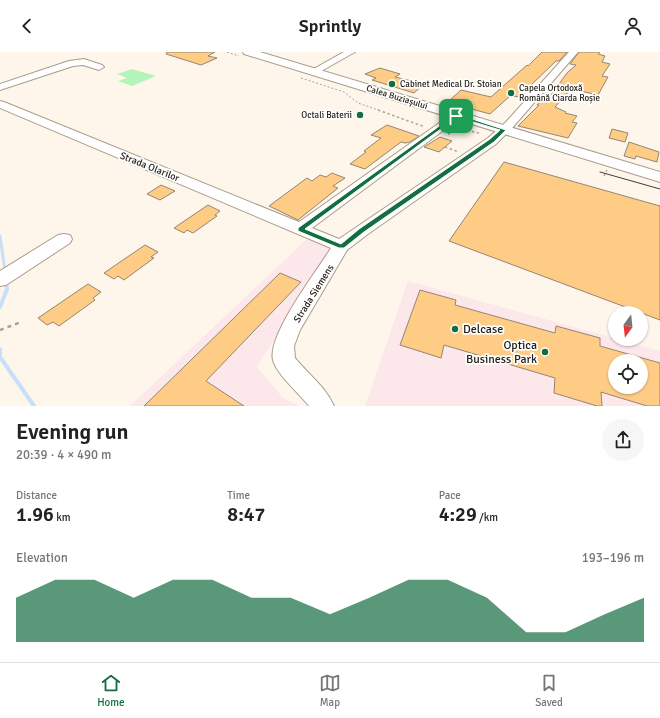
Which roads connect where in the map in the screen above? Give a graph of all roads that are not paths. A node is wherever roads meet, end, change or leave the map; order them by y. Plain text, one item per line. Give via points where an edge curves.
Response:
1 (351, 52) edge
2 (574, 52) edge
3 (254, 54) edge
4 (99, 67) dead end
5 (313, 72) junction
6 (0, 87) edge
7 (0, 104) edge
8 (456, 116) junction
9 (504, 130) junction
10 (660, 177) edge
11 (300, 229) junction
12 (64, 239) dead end
13 (341, 246) junction
14 (0, 280) edge
15 (322, 406) edge

1 - 5 street
2 - 9 street, Strada Siemens
3 - 5 main road, Calea Buziașului
4 - 6 street via 84,62 72,63
5 - 8 main road, Calea Buziașului
7 - 11 street, Strada Olarilor
8 - 9 main road, Calea Buziașului
8 - 11 street
9 - 10 main road, Calea Buziașului
9 - 13 street, Strada Siemens
11 - 13 street, Strada Olarilor
12 - 14 street
13 - 15 street, Strada Siemens via 290,329 284,346 284,360

